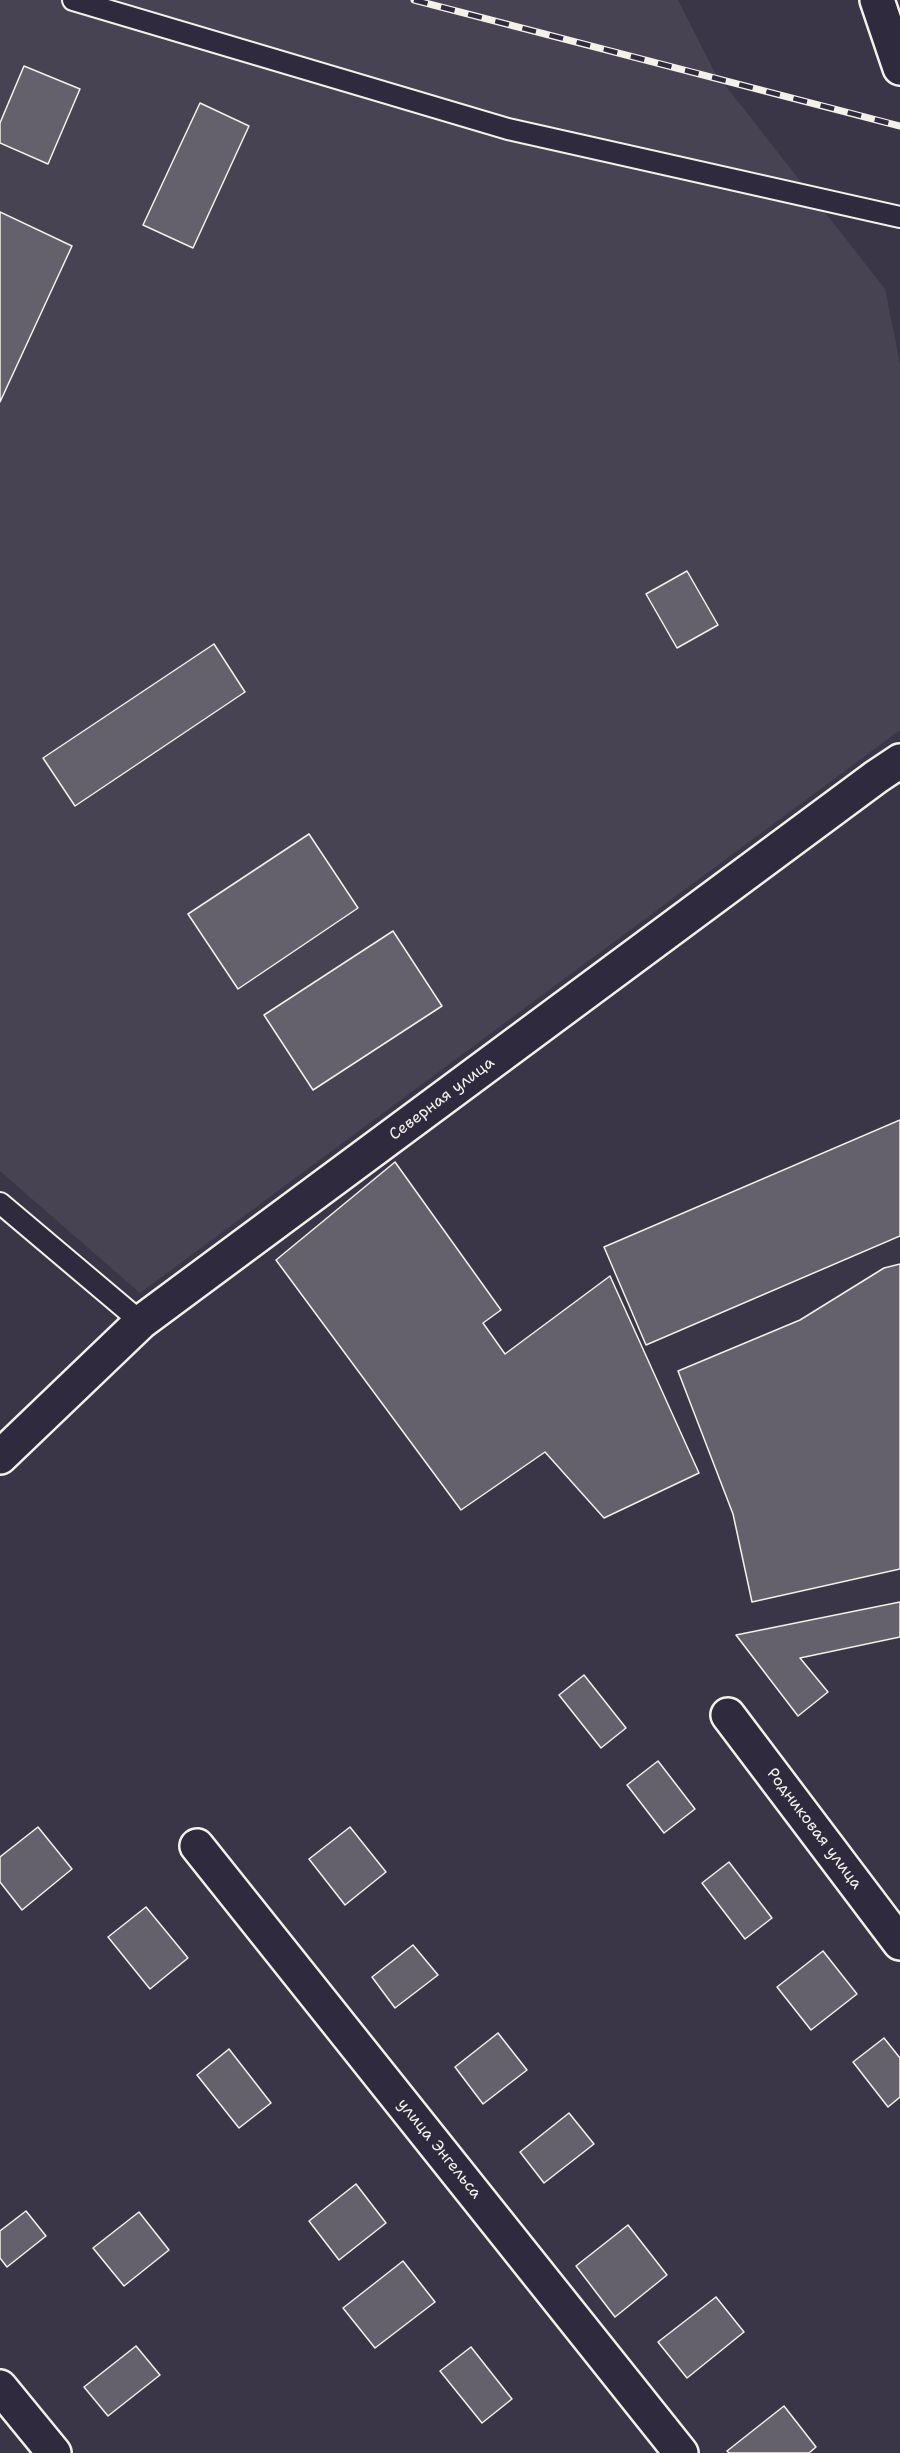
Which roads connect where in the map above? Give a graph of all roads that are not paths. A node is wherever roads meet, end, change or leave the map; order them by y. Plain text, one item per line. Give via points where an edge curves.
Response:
1 (73, 0) edge
2 (877, 0) edge
3 (900, 68) edge
4 (900, 217) edge
5 (900, 762) edge
6 (0, 1203) edge
7 (141, 1322) junction
8 (0, 1457) edge
9 (728, 1715) dead end
10 (197, 1846) dead end
11 (900, 1943) edge
12 (0, 2386) edge
13 (54, 2453) edge
14 (681, 2453) edge

1 - 4 lane via 508,129
2 - 3 street
5 - 7 street, Северная улица
6 - 7 lane
7 - 8 street, Северная улица
9 - 11 street, Родниковая улица
10 - 14 street, улица Энгельса
12 - 13 street

